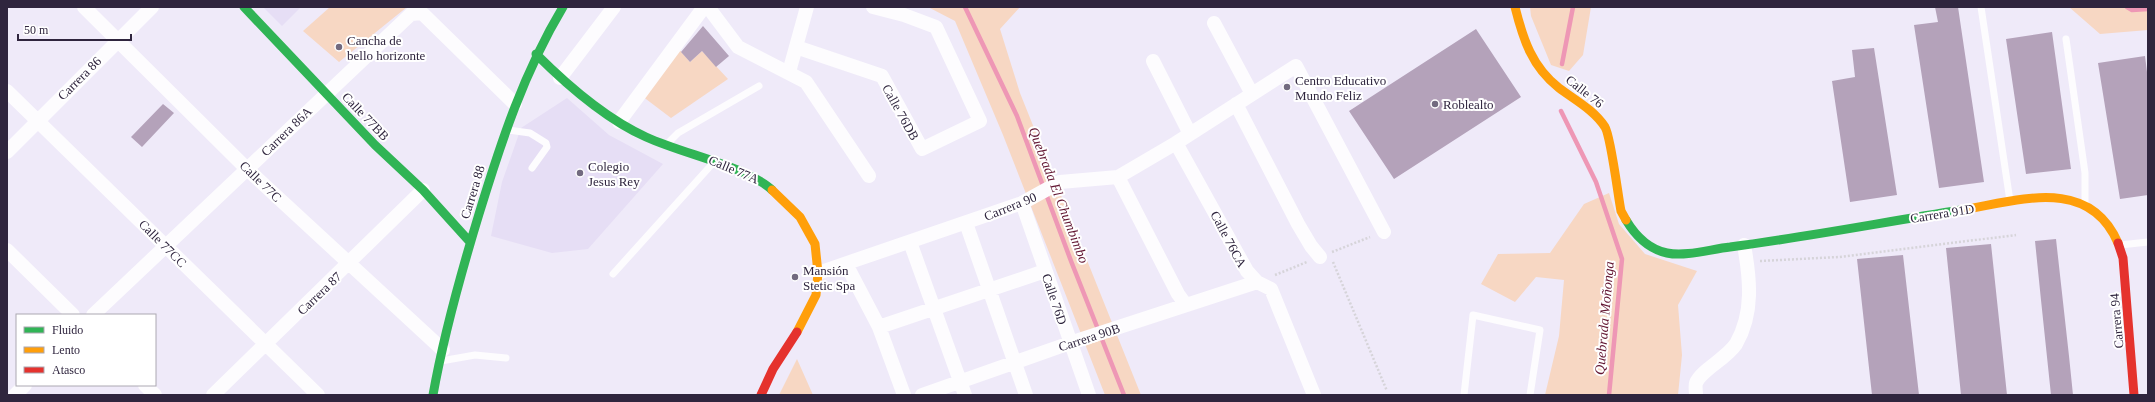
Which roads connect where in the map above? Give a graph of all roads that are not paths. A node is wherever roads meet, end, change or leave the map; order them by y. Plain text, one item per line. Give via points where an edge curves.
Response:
1 (84, 7) edge
2 (152, 7) edge
3 (244, 7) edge
4 (563, 7) edge
5 (614, 7) edge
6 (704, 7) edge
7 (708, 7) edge
8 (807, 7) edge
9 (873, 7) edge
10 (1515, 7) edge
11 (1981, 7) edge
12 (1214, 23) dead end
13 (118, 39) junction
14 (2066, 40) dead end
15 (796, 47) junction
16 (536, 54) junction
17 (1153, 61) dead end
18 (789, 72) junction
19 (560, 78) junction
20 (759, 86) dead end
21 (7, 91) edge
22 (326, 92) junction
23 (1252, 94) junction
24 (515, 104) junction
25 (1236, 104) junction
26 (37, 120) junction
27 (619, 122) junction
28 (506, 129) junction
29 (1190, 134) junction
30 (668, 143) junction
31 (1176, 143) junction
32 (7, 152) edge
33 (715, 160) junction
34 (247, 168) junction
35 (532, 168) dead end
36 (869, 176) dead end
37 (1118, 177) junction
38 (423, 190) junction
39 (2010, 202) junction
40 (1022, 204) junction
41 (2085, 204) junction
42 (966, 223) junction
43 (1384, 232) dead end
44 (470, 242) junction
45 (910, 242) junction
46 (2148, 242) edge
47 (1744, 245) junction
48 (2120, 245) junction
49 (166, 247) junction
50 (7, 250) edge
51 (1668, 253) joint
52 (1326, 258) road end
53 (348, 264) junction
54 (846, 264) junction
55 (1045, 271) junction
56 (818, 273) junction
57 (613, 274) dead end
58 (1257, 282) junction
59 (989, 290) junction
60 (1186, 305) junction
61 (934, 308) junction
62 (72, 314) edge
63 (94, 314) edge
64 (879, 326) junction
65 (1070, 343) junction
66 (266, 345) junction
67 (441, 356) junction
68 (506, 358) dead end
69 (1015, 363) junction
70 (960, 382) junction
71 (23, 386) edge
72 (146, 386) edge
73 (15, 395) edge
74 (155, 395) edge
75 (213, 395) edge
76 (318, 395) edge
77 (433, 395) edge
78 (761, 395) edge
79 (904, 395) edge
80 (922, 395) edge
81 (965, 395) edge
82 (1026, 395) edge
83 (1089, 395) edge
84 (1314, 395) edge
85 (1464, 395) edge
86 (1530, 395) edge
87 (1696, 395) edge
88 (2134, 395) edge

1 - 13 street, Calle 77C
2 - 13 street, Carrera 86
3 - 22 street, Calle 77BB
4 - 16 street, Carrera 88
5 - 19 street
6 - 27 street
7 - 18 street via 738,47
8 - 15 street
9 - 15 street, Calle 76DB via 936,27 980,121 922,149 882,76
10 - 51 street, Calle 76 via 1532,61 1544,75 1584,104 1599,118 1606,130 1620,211 1625,220 1644,242
11 - 39 lane
12 - 23 street
13 - 26 street, Carrera 86
13 - 34 street, Calle 77C
14 - 41 lane via 2086,174
15 - 18 street
16 - 19 street, Calle 77A
16 - 24 street, Carrera 88
17 - 29 street
18 - 36 street via 806,82
19 - 27 street, Calle 77A
20 - 30 lane via 678,133
21 - 26 street, Calle 77CC
22 - 24 street, Carrera 86A via 411,14 422,13
22 - 34 street, Carrera 86A
22 - 38 street, Calle 77BB
23 - 25 street, Carrera 90
23 - 43 street, Carrera 90 via 1296,66
24 - 28 street, Carrera 88
25 - 29 street, Carrera 90
25 - 52 street via 1298,224 1311,246
26 - 32 street, Carrera 86
26 - 49 street, Calle 77CC
27 - 30 street, Calle 77A via 646,137
28 - 35 lane via 530,133 546,143 547,147
28 - 44 street, Carrera 88
29 - 31 street, Carrera 90
30 - 33 street, Calle 77A
31 - 37 street, Carrera 90
31 - 58 street, Calle 76CA via 1247,272
33 - 56 street, Calle 77A via 764,182 800,217 815,244
33 - 57 lane
34 - 49 street, Carrera 86A
34 - 53 street, Calle 77C
37 - 40 street, Carrera 90 via 1060,182
37 - 60 street
38 - 44 street, Calle 77BB
38 - 53 street, Carrera 87
39 - 41 street, Carrera 91D via 2036,198 2064,198
39 - 47 street, Carrera 91D
40 - 42 street, Carrera 90
40 - 55 street, Calle 76D
41 - 48 street, Carrera 91D via 2097,212
42 - 45 street, Carrera 90
42 - 59 street
44 - 67 street, Carrera 88
45 - 54 street, Carrera 90
45 - 61 street
46 - 48 lane
47 - 51 street, Carrera 91D
47 - 87 street via 1749,306 1742,331 1728,355 1698,379
48 - 88 street, Carrera 94
49 - 63 street, Carrera 86A
49 - 66 street, Calle 77CC
50 - 62 street
53 - 66 street, Carrera 87
53 - 67 street, Calle 77C
54 - 56 street, Carrera 90
54 - 64 street
55 - 59 street
55 - 65 street, Calle 76D
56 - 78 street, Calle 77A via 816,295
58 - 60 street, Carrera 90B
58 - 84 street, Calle 76CA via 1271,290
59 - 61 street
59 - 69 street
60 - 65 street, Carrera 90B
61 - 64 street
61 - 70 street
64 - 79 street
65 - 69 street, Carrera 90B
65 - 83 street, Calle 76D
66 - 75 street, Carrera 87
66 - 76 street, Calle 77CC
67 - 68 lane via 475,355
67 - 77 street, Carrera 88
69 - 70 street, Carrera 90B
69 - 82 street
70 - 80 street, Carrera 90B
70 - 81 street
71 - 73 street
72 - 74 street
85 - 86 lane via 1474,315 1540,330

